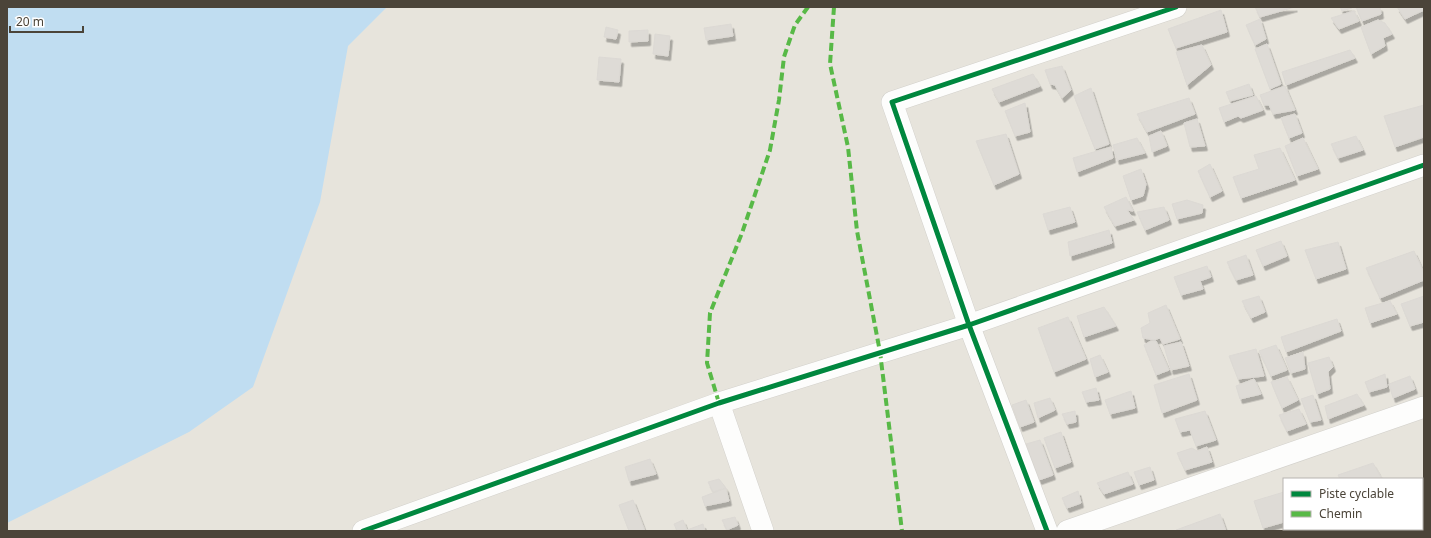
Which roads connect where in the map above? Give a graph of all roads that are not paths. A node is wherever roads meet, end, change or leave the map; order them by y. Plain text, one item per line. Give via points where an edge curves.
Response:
1 (1176, 7) edge
2 (1424, 165) edge
3 (969, 325) junction
4 (719, 404) junction
5 (1424, 407) edge
6 (363, 531) edge
7 (763, 531) edge
8 (1047, 531) edge
9 (1067, 531) edge

1 - 3 street via 892,102
2 - 3 street
3 - 4 street
3 - 8 street
4 - 6 street
4 - 7 street
5 - 9 street

